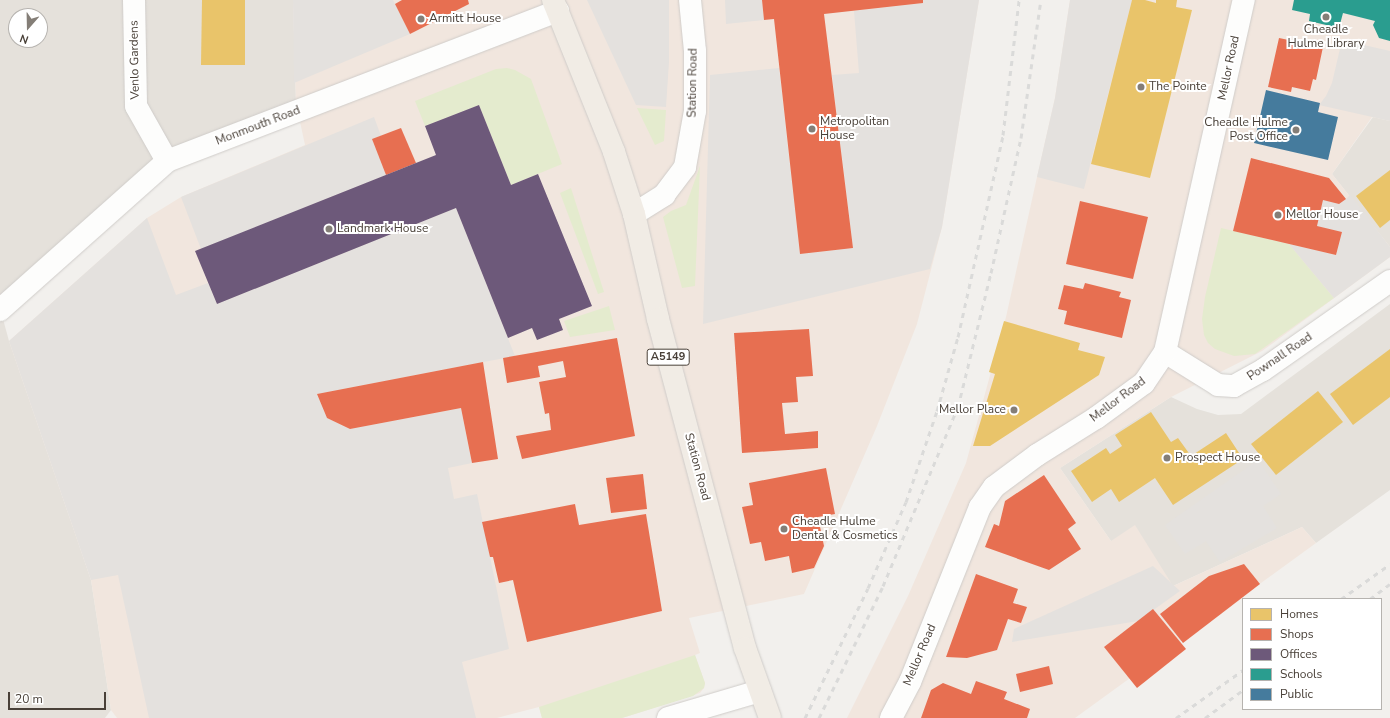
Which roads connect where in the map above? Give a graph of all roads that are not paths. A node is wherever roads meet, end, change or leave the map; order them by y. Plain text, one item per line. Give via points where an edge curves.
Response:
1 (134, 0) edge
2 (690, 0) edge
3 (1244, 0) edge
4 (556, 6) edge
5 (167, 161) junction
6 (634, 214) junction
7 (1390, 281) edge
8 (0, 310) edge
9 (1165, 352) junction
10 (760, 691) junction
11 (668, 718) edge
12 (770, 718) edge
13 (891, 718) edge

1 - 5 street, Venlo Gardens via 136,106
2 - 6 street, Station Road via 695,51 695,111 684,167 664,195
3 - 9 street, Mellor Road
4 - 5 street, Monmouth Road
4 - 6 main road, Station Road / A5149 via 614,152
5 - 8 street, Monmouth Road
6 - 10 main road, Station Road / A5149 via 658,319 743,640
7 - 9 street, Pownall Road via 1263,370 1234,386 1218,385
9 - 13 street, Mellor Road via 1144,383 994,487 980,507 910,682
10 - 11 street
10 - 12 main road, Station Road / A5149

